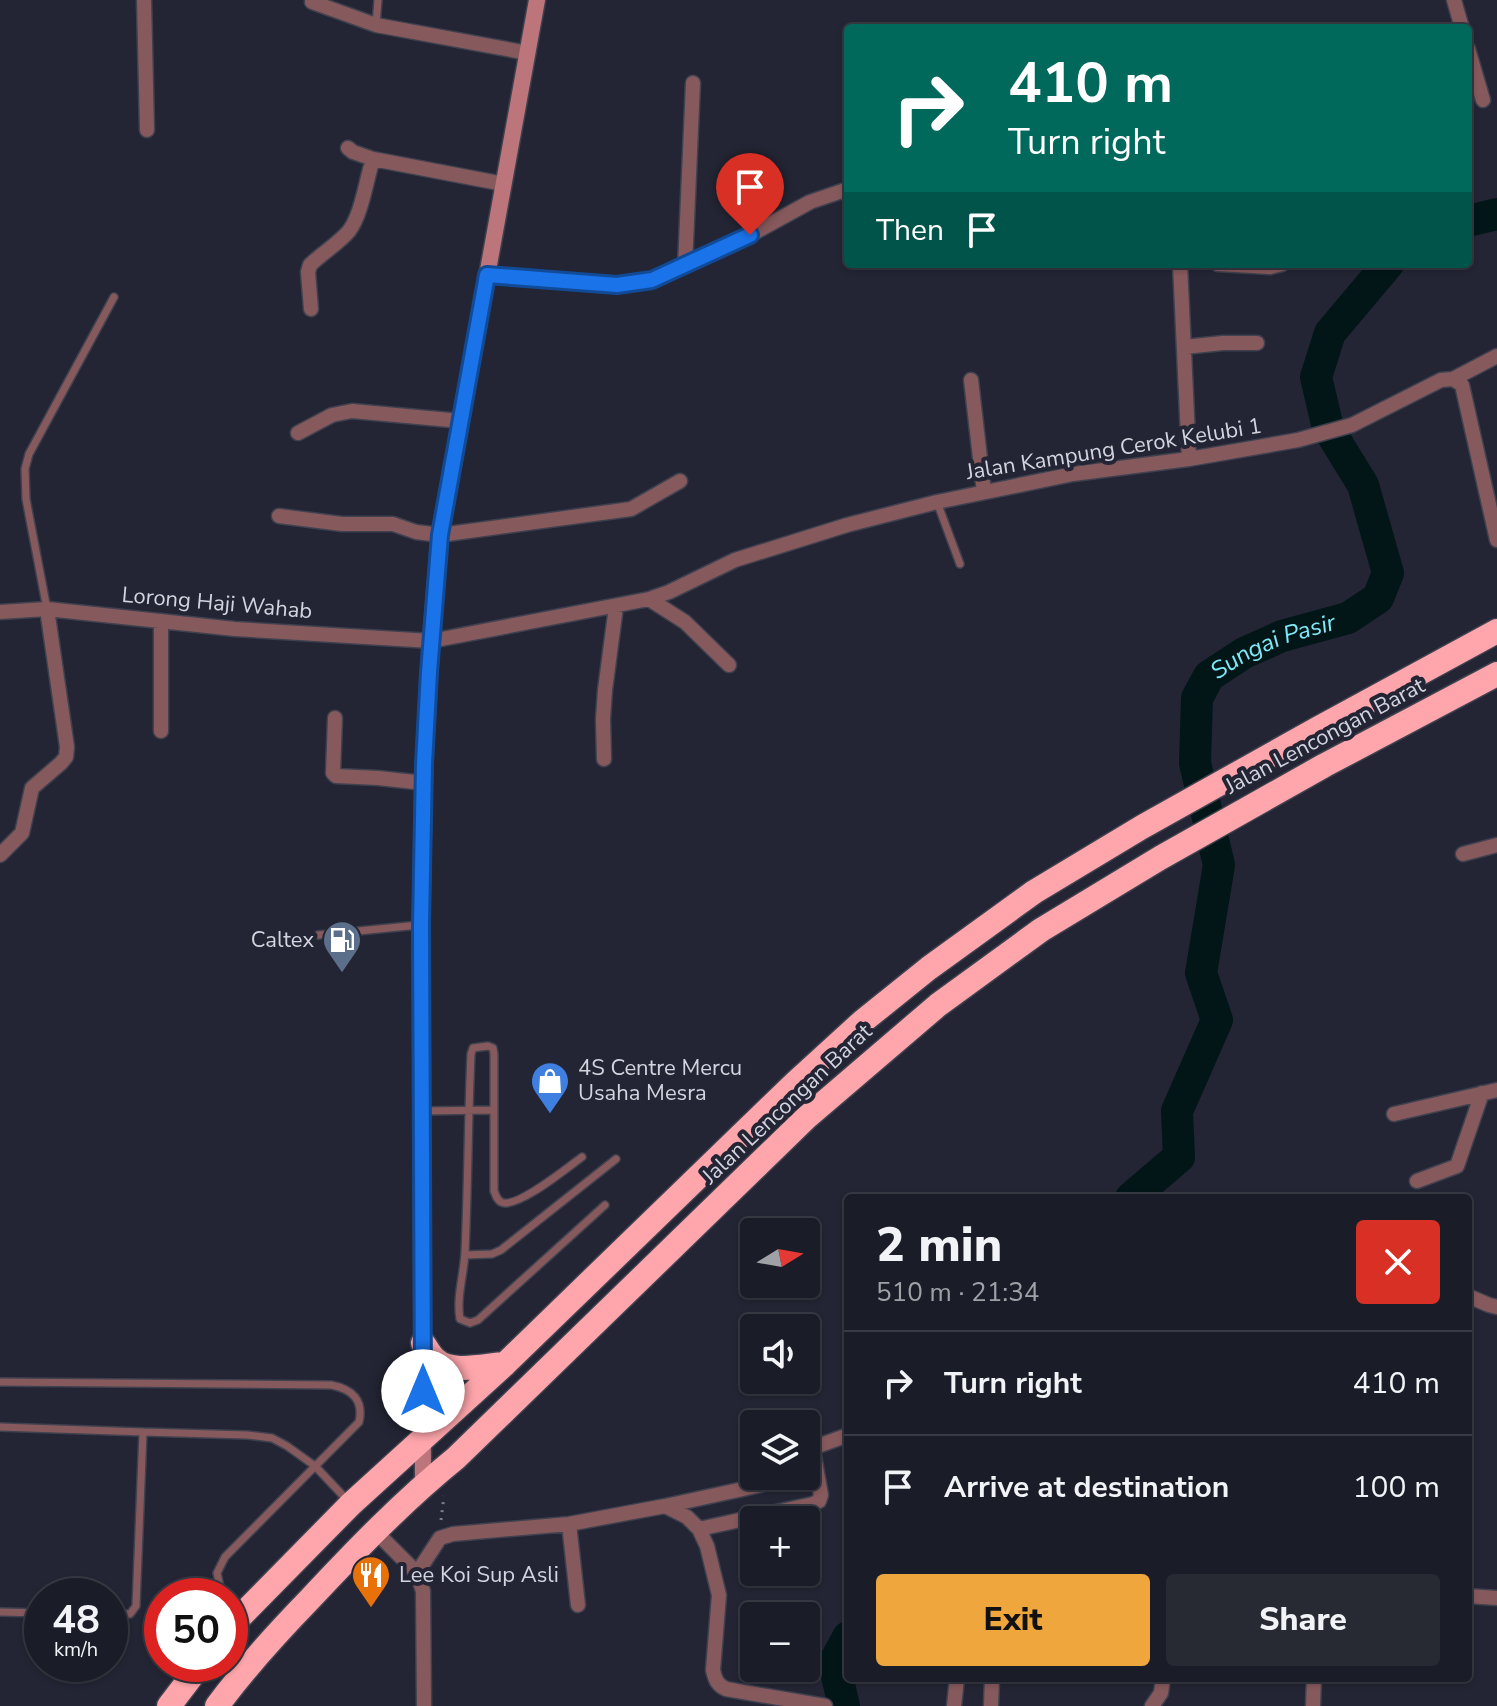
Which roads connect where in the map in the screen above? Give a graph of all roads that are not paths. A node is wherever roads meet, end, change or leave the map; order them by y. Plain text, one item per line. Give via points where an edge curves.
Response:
1 (144, 0) edge
2 (378, 0) edge
3 (537, 0) edge
4 (1454, 0) edge
5 (312, 2) dead end
6 (1461, 24) edge
7 (376, 25) junction
8 (528, 53) junction
9 (1472, 63) edge
10 (693, 83) dead end
11 (1483, 100) dead end
12 (147, 130) dead end
13 (348, 148) dead end
14 (373, 159) junction
15 (504, 184) junction
16 (844, 190) edge
17 (685, 266) junction
18 (1180, 268) edge
19 (487, 275) junction
20 (114, 297) dead end
21 (311, 309) dead end
22 (1257, 343) dead end
23 (1184, 347) junction
24 (1497, 356) edge
25 (1453, 379) junction
26 (971, 380) dead end
27 (461, 421) junction
28 (298, 433) dead end
29 (1189, 459) junction
30 (680, 481) dead end
31 (984, 492) junction
32 (937, 502) junction
33 (279, 516) dead end
34 (440, 535) junction
35 (1497, 540) edge
36 (960, 564) dead end
37 (649, 599) junction
38 (616, 607) junction
39 (47, 609) junction
40 (0, 612) edge
41 (161, 621) junction
42 (1497, 631) edge
43 (431, 641) junction
44 (729, 665) dead end
45 (1497, 674) edge
46 (335, 718) dead end
47 (161, 731) dead end
48 (604, 759) dead end
49 (424, 783) junction
50 (1497, 845) edge
51 (1463, 854) dead end
52 (0, 855) edge
53 (421, 925) junction
54 (318, 935) dead end
55 (1490, 1092) edge
56 (469, 1110) junction
57 (494, 1110) junction
58 (422, 1111) junction
59 (1394, 1114) dead end
60 (582, 1157) dead end
61 (616, 1159) dead end
62 (1417, 1181) dead end
63 (605, 1205) dead end
64 (465, 1255) junction
65 (1472, 1298) edge
66 (1497, 1307) edge
67 (423, 1343) junction
68 (505, 1364) junction
69 (0, 1382) edge
70 (0, 1427) edge
71 (143, 1432) junction
72 (844, 1437) edge
73 (423, 1440) junction
74 (820, 1447) edge
75 (315, 1466) junction
76 (423, 1485) junction
77 (820, 1489) edge
78 (740, 1490) edge
79 (351, 1504) junction
80 (665, 1506) junction
81 (569, 1524) junction
82 (699, 1529) junction
83 (375, 1531) junction
84 (417, 1573) junction
85 (218, 1578) edge
86 (1472, 1596) edge
87 (1497, 1598) edge
88 (248, 1603) edge
89 (578, 1605) dead end
90 (0, 1612) edge
91 (24, 1613) edge
92 (128, 1614) edge
93 (187, 1682) edge
94 (957, 1682) edge
95 (992, 1682) edge
96 (1162, 1682) edge
97 (1314, 1682) edge
98 (169, 1706) edge
99 (217, 1706) edge
100 (424, 1706) edge
101 (825, 1706) edge
102 (954, 1706) edge
103 (991, 1706) edge
104 (1152, 1706) edge
105 (1313, 1706) edge

1 - 12 street
2 - 7 lane
3 - 8 main road
4 - 6 street
5 - 7 street
7 - 8 street
8 - 15 main road
9 - 11 street
10 - 17 street
13 - 14 street
14 - 15 street
14 - 21 street via 355,221 310,265
15 - 19 main road
16 - 17 street via 810,202
17 - 19 street via 652,280 617,285
18 - 23 street
19 - 27 main road
20 - 39 lane via 25,469
22 - 23 street
23 - 29 street
24 - 25 street
25 - 29 street, Jalan Kampung Cerok Kelubi 1 via 1441,380 1352,425
25 - 35 street via 1462,385
26 - 31 street
27 - 28 street via 352,411
27 - 34 main road
29 - 31 street, Jalan Kampung Cerok Kelubi 1
30 - 34 street via 631,509
31 - 32 street, Jalan Kampung Cerok Kelubi 1
32 - 36 lane
32 - 37 street, Jalan Kampung Cerok Kelubi 1 via 735,560
33 - 34 street via 393,524
34 - 43 main road
37 - 38 street, Jalan Kampung Cerok Kelubi 1
37 - 44 street via 685,622
38 - 43 street, Jalan Kampung Cerok Kelubi 1
38 - 48 street via 604,704
39 - 40 street, Lorong Haji Wahab
39 - 41 street, Lorong Haji Wahab
39 - 52 street via 66,757 32,788 22,833
41 - 43 street, Lorong Haji Wahab
41 - 47 street
42 - 68 highway, Jalan Lencongan Barat via 1142,827 1034,892 929,968 783,1094
43 - 49 main road
45 - 76 highway, Jalan Lencongan Barat via 1160,858 1041,930 938,1005 806,1118
46 - 49 street via 336,776
49 - 53 main road
50 - 51 street
53 - 54 lane
53 - 58 main road
55 - 59 street
55 - 62 street via 1457,1166
56 - 57 lane
56 - 57 lane via 471,1054 473,1048 488,1046 494,1054
56 - 58 lane
56 - 64 lane
57 - 60 lane via 494,1191 500,1201 525,1196
58 - 67 main road
61 - 64 lane via 501,1250
63 - 64 lane via 470,1323 460,1319 459,1309
65 - 66 street
67 - 68 highway via 435,1359 449,1366
67 - 73 main road
68 - 73 highway, Jalan Lencongan Barat
69 - 75 lane via 343,1387 359,1403 359,1422
70 - 71 lane
71 - 75 lane via 272,1438
71 - 92 lane via 136,1606
72 - 74 street
73 - 76 main road
73 - 79 highway, Jalan Lencongan Barat
75 - 79 lane
75 - 85 lane via 225,1557
76 - 83 highway, Jalan Lencongan Barat
77 - 82 street via 819,1501 813,1504
78 - 80 street
79 - 88 highway, Jalan Lencongan Barat
80 - 81 street
80 - 82 street
81 - 84 street via 440,1538
81 - 89 street
82 - 101 street via 719,1595 713,1670 719,1686
83 - 84 street
83 - 99 highway, Jalan Lencongan Barat
84 - 100 street via 424,1609
86 - 87 street
90 - 91 lane
93 - 98 highway
94 - 102 street
95 - 103 street
96 - 104 street
97 - 105 street

